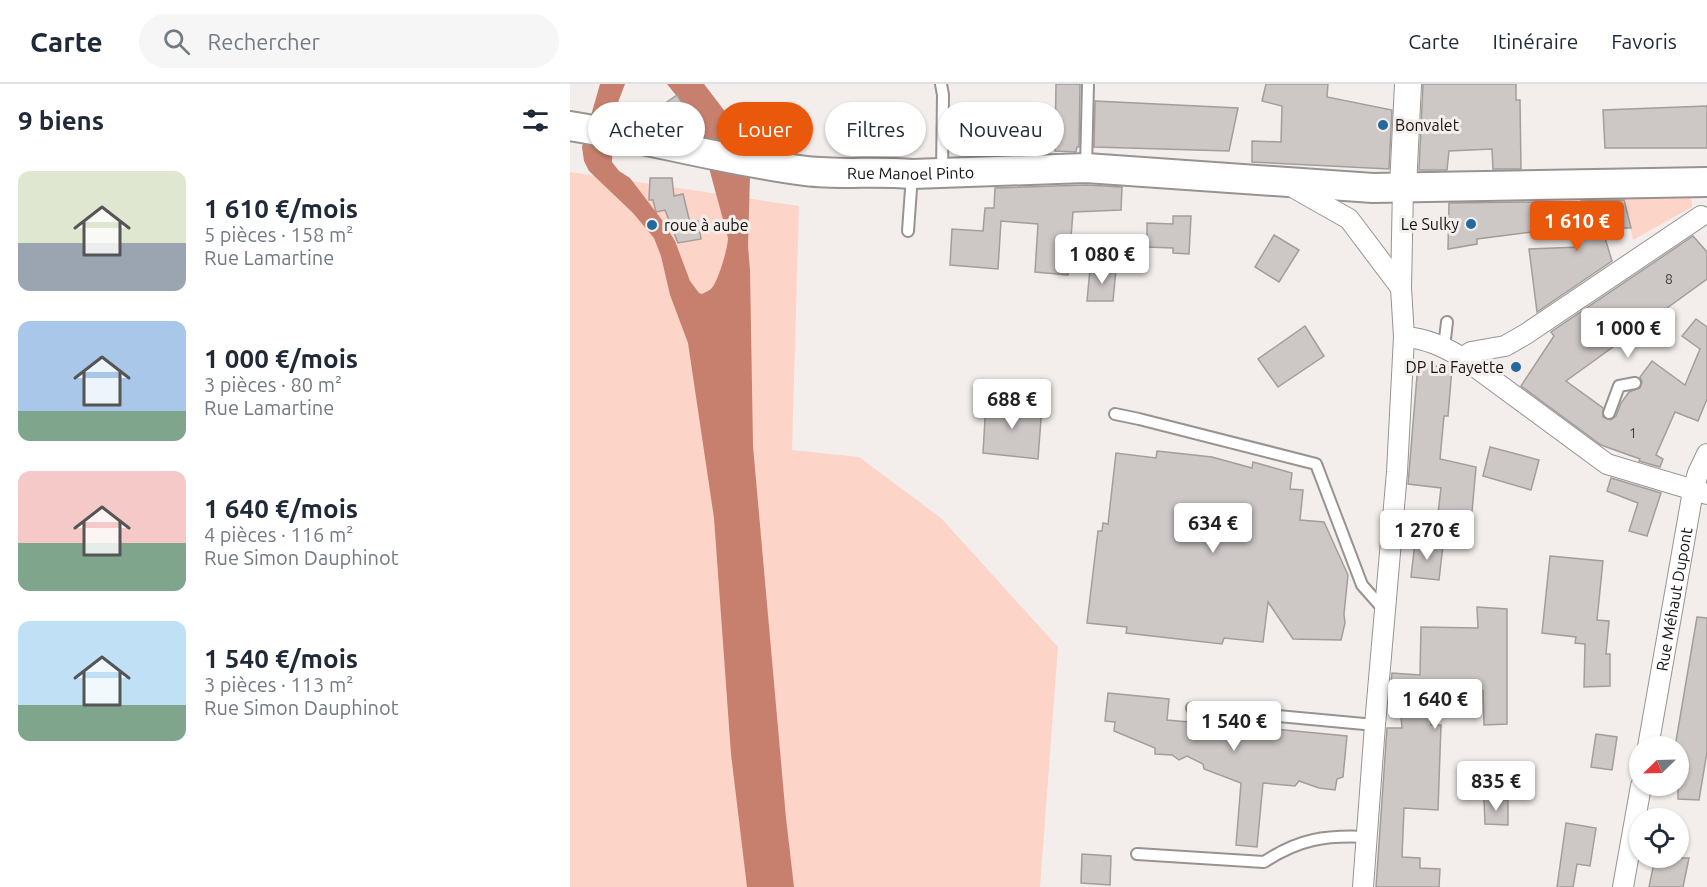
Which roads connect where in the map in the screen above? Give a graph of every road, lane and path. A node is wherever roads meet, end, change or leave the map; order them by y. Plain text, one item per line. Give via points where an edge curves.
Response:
1 (940, 84) edge
2 (1088, 84) edge
3 (1408, 84) edge
4 (575, 126) edge
5 (1086, 168) junction
6 (942, 173) junction
7 (912, 174) junction
8 (1707, 182) edge
9 (1286, 183) junction
10 (1403, 187) junction
11 (1701, 216) dead end
12 (908, 231) dead end
13 (1401, 288) junction
14 (1448, 322) dead end
15 (1404, 337) junction
16 (1444, 347) junction
17 (1463, 358) junction
18 (1635, 383) dead end
19 (1609, 412) dead end
20 (1115, 414) dead end
21 (1707, 454) edge
22 (1700, 493) edge
23 (1385, 612) junction
24 (1192, 708) dead end
25 (1374, 725) junction
26 (1650, 736) edge
27 (1639, 796) edge
28 (1367, 837) junction
29 (1137, 854) dead end
30 (1363, 887) edge
31 (1623, 887) edge

1 - 6 lane via 944,95
2 - 5 lane
3 - 10 street
4 - 7 main road, Rue Manoel Pinto via 809,172
5 - 6 main road, Rue Manoel Pinto
5 - 9 main road, Rue Manoel Pinto via 1254,176
6 - 7 main road, Rue Manoel Pinto
7 - 12 lane
8 - 10 main road, Rue Manoel Pinto
9 - 10 main road, Rue Manoel Pinto
9 - 13 street via 1349,219
10 - 13 street
11 - 17 street via 1526,334
13 - 15 street
14 - 16 lane
15 - 16 street
15 - 23 street
16 - 17 street
17 - 22 street via 1592,446 1607,465
18 - 19 lane via 1619,386
20 - 23 lane via 1316,464 1362,585
21 - 22 street, Rue Méhaut Dupont via 1698,473
22 - 26 street, Rue Méhaut Dupont
23 - 25 street
24 - 25 lane
25 - 28 street
27 - 31 street
28 - 29 lane via 1316,838 1264,862
28 - 30 street

